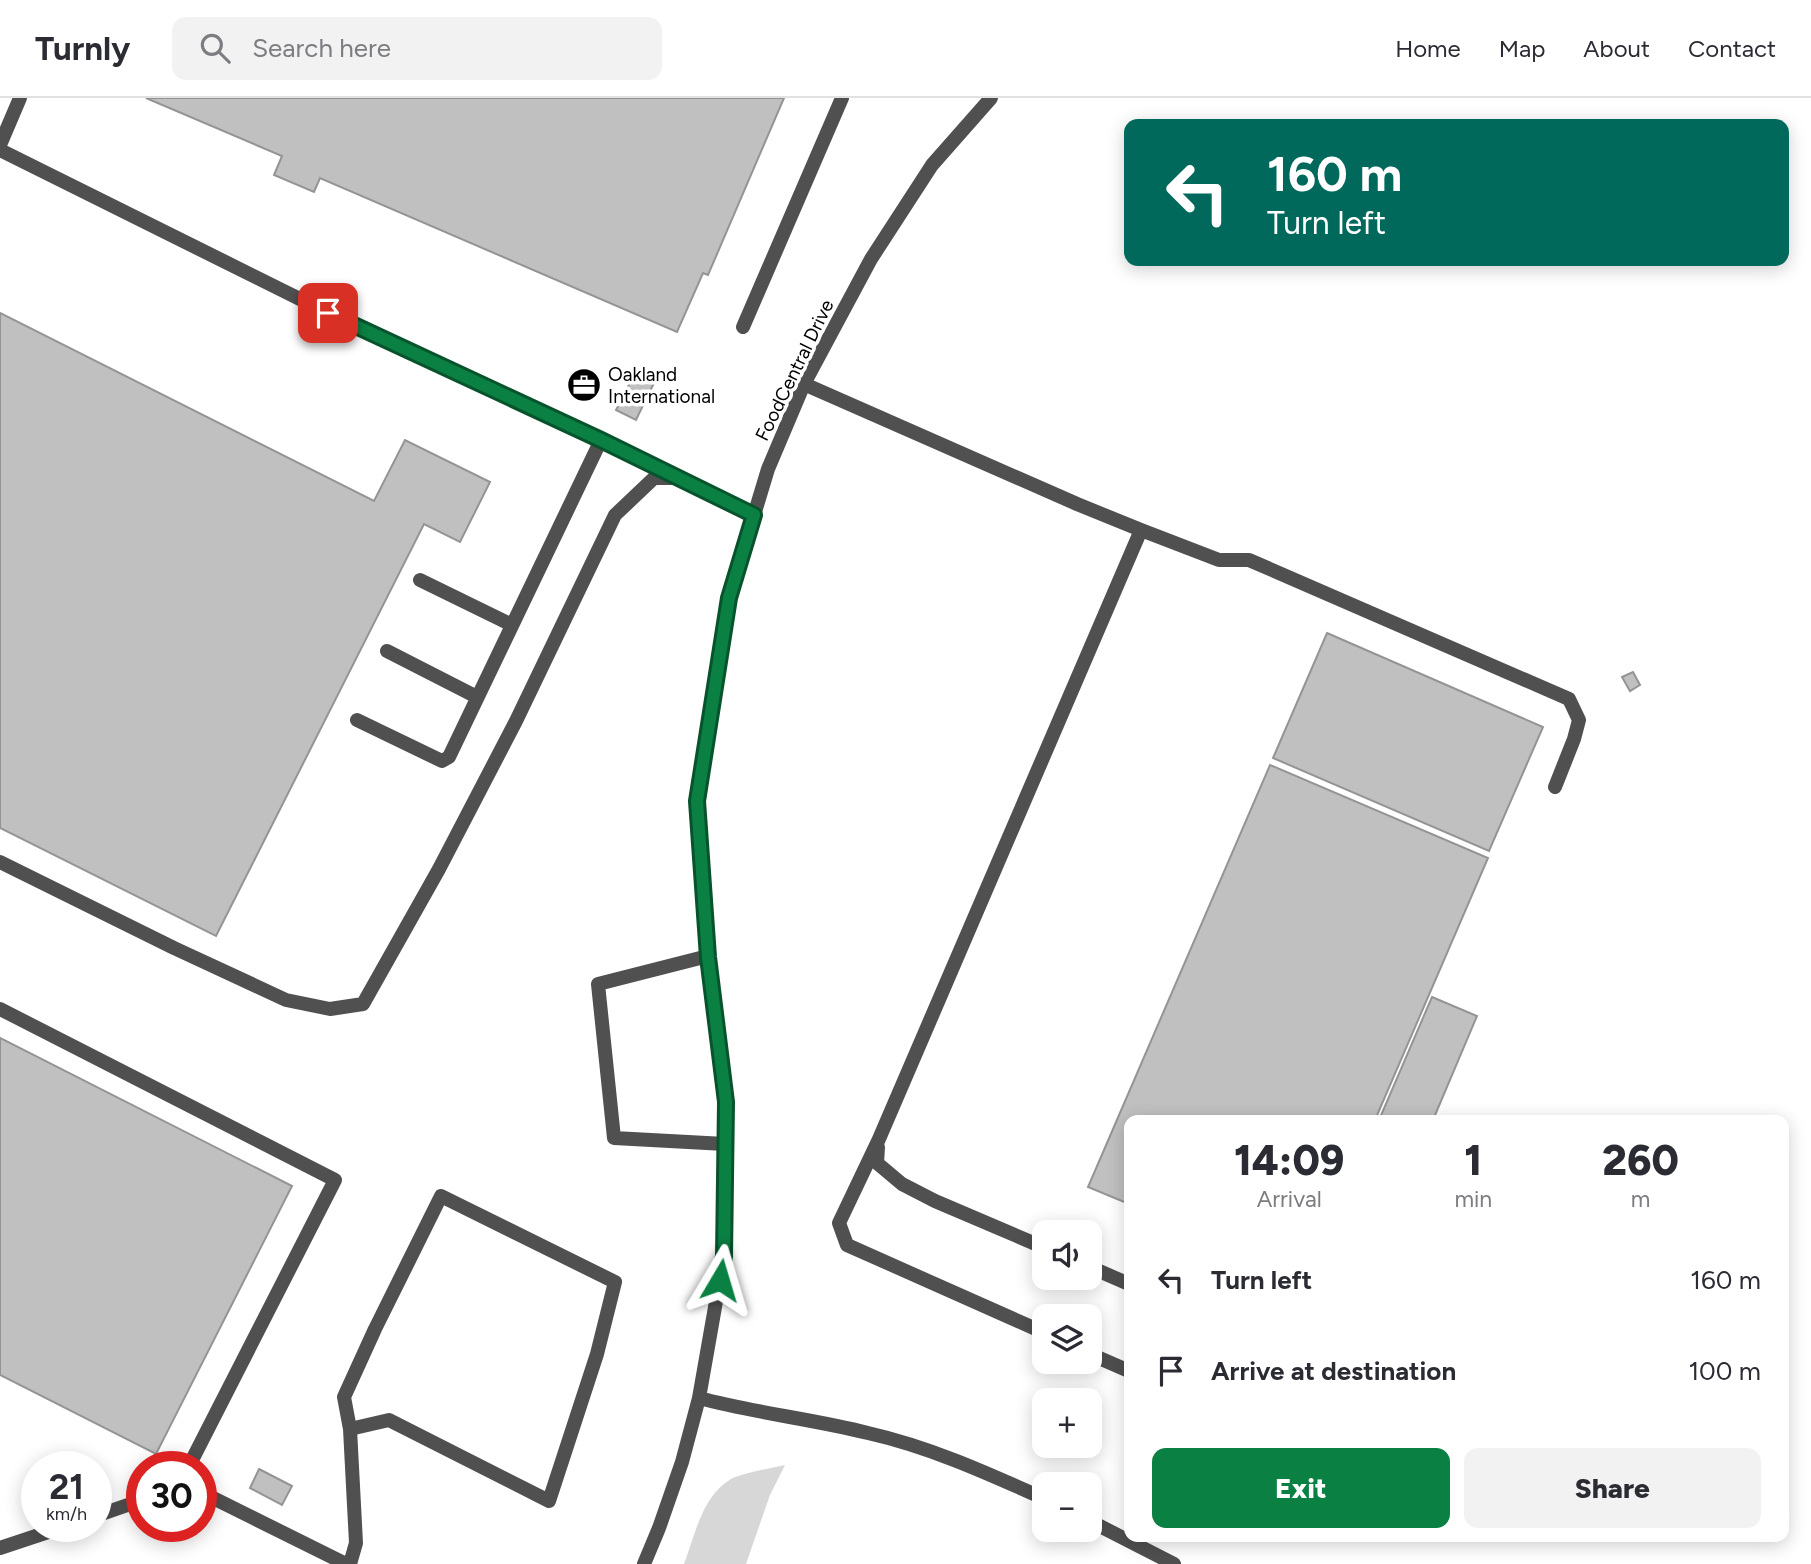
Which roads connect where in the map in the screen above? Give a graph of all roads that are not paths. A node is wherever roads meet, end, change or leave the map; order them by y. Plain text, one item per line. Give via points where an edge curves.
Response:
1 (20, 98) edge
2 (842, 98) edge
3 (991, 98) edge
4 (0, 148) edge
5 (743, 327) dead end
6 (804, 384) junction
7 (601, 440) junction
8 (678, 478) junction
9 (754, 515) junction
10 (1141, 530) junction
11 (420, 580) dead end
12 (512, 625) junction
13 (387, 651) dead end
14 (477, 697) junction
15 (357, 720) dead end
16 (1555, 787) dead end
17 (0, 862) edge
18 (708, 957) junction
19 (0, 1009) edge
20 (879, 1139) junction
21 (725, 1144) junction
22 (1032, 1242) edge
23 (1102, 1272) edge
24 (1124, 1282) edge
25 (1032, 1328) edge
26 (1102, 1359) edge
27 (1124, 1369) edge
28 (699, 1398) junction
29 (350, 1429) junction
30 (197, 1451) edge
31 (1032, 1493) edge
32 (217, 1500) edge
33 (1102, 1527) edge
34 (1124, 1538) edge
35 (21, 1541) edge
36 (1131, 1542) edge
37 (0, 1548) edge
38 (348, 1564) edge
39 (644, 1564) edge
40 (1174, 1564) edge

1 - 4 street
2 - 5 street
3 - 6 street, FoodCentral Drive via 932,165 871,259
4 - 7 street via 328,313
6 - 9 street, FoodCentral Drive
6 - 10 street
7 - 8 street
7 - 12 street
8 - 9 street
8 - 17 street via 654,478 615,515 516,721 363,1004 330,1009 286,1000
9 - 18 street, FoodCentral Drive via 729,598 697,801
10 - 16 street via 1219,560 1249,560 1569,699 1579,720
10 - 20 street
11 - 12 street
12 - 14 street
13 - 14 street
14 - 15 street via 449,757 442,761
18 - 21 street, FoodCentral Drive via 726,1102
18 - 21 street via 598,984 614,1138
19 - 30 street via 335,1180
20 - 22 street via 877,1163 902,1184
20 - 25 street via 839,1223 847,1245
21 - 28 street, FoodCentral Drive via 724,1256
23 - 24 street
26 - 27 street
28 - 31 street via 901,1442
28 - 39 street, FoodCentral Drive via 682,1462
29 - 29 street via 344,1397 441,1196 615,1282 597,1354 549,1501 389,1420
29 - 38 street via 356,1543
32 - 38 street
33 - 34 street
35 - 37 street
36 - 40 street

